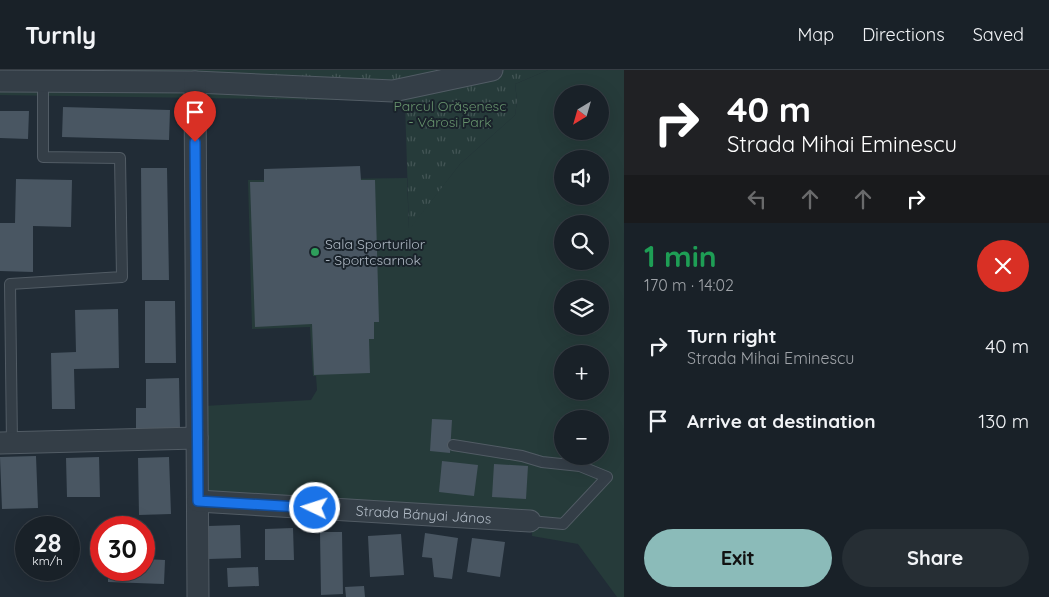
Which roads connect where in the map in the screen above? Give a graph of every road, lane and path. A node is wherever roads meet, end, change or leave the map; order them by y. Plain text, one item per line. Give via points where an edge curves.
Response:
1 (492, 70) edge
2 (277, 78) edge
3 (0, 82) edge
4 (43, 82) junction
5 (195, 82) junction
6 (197, 438) junction
7 (6, 443) edge
8 (453, 445) dead end
9 (198, 501) junction
10 (530, 522) joint
11 (198, 597) edge

1 - 2 street via 393,90
2 - 5 street
3 - 4 street
4 - 5 street
4 - 7 lane via 43,157 120,158 122,277 10,284
5 - 6 street
6 - 7 street
6 - 9 street
8 - 10 lane via 580,466 607,477 563,524
9 - 10 street, Strada Bányai János
9 - 11 street

